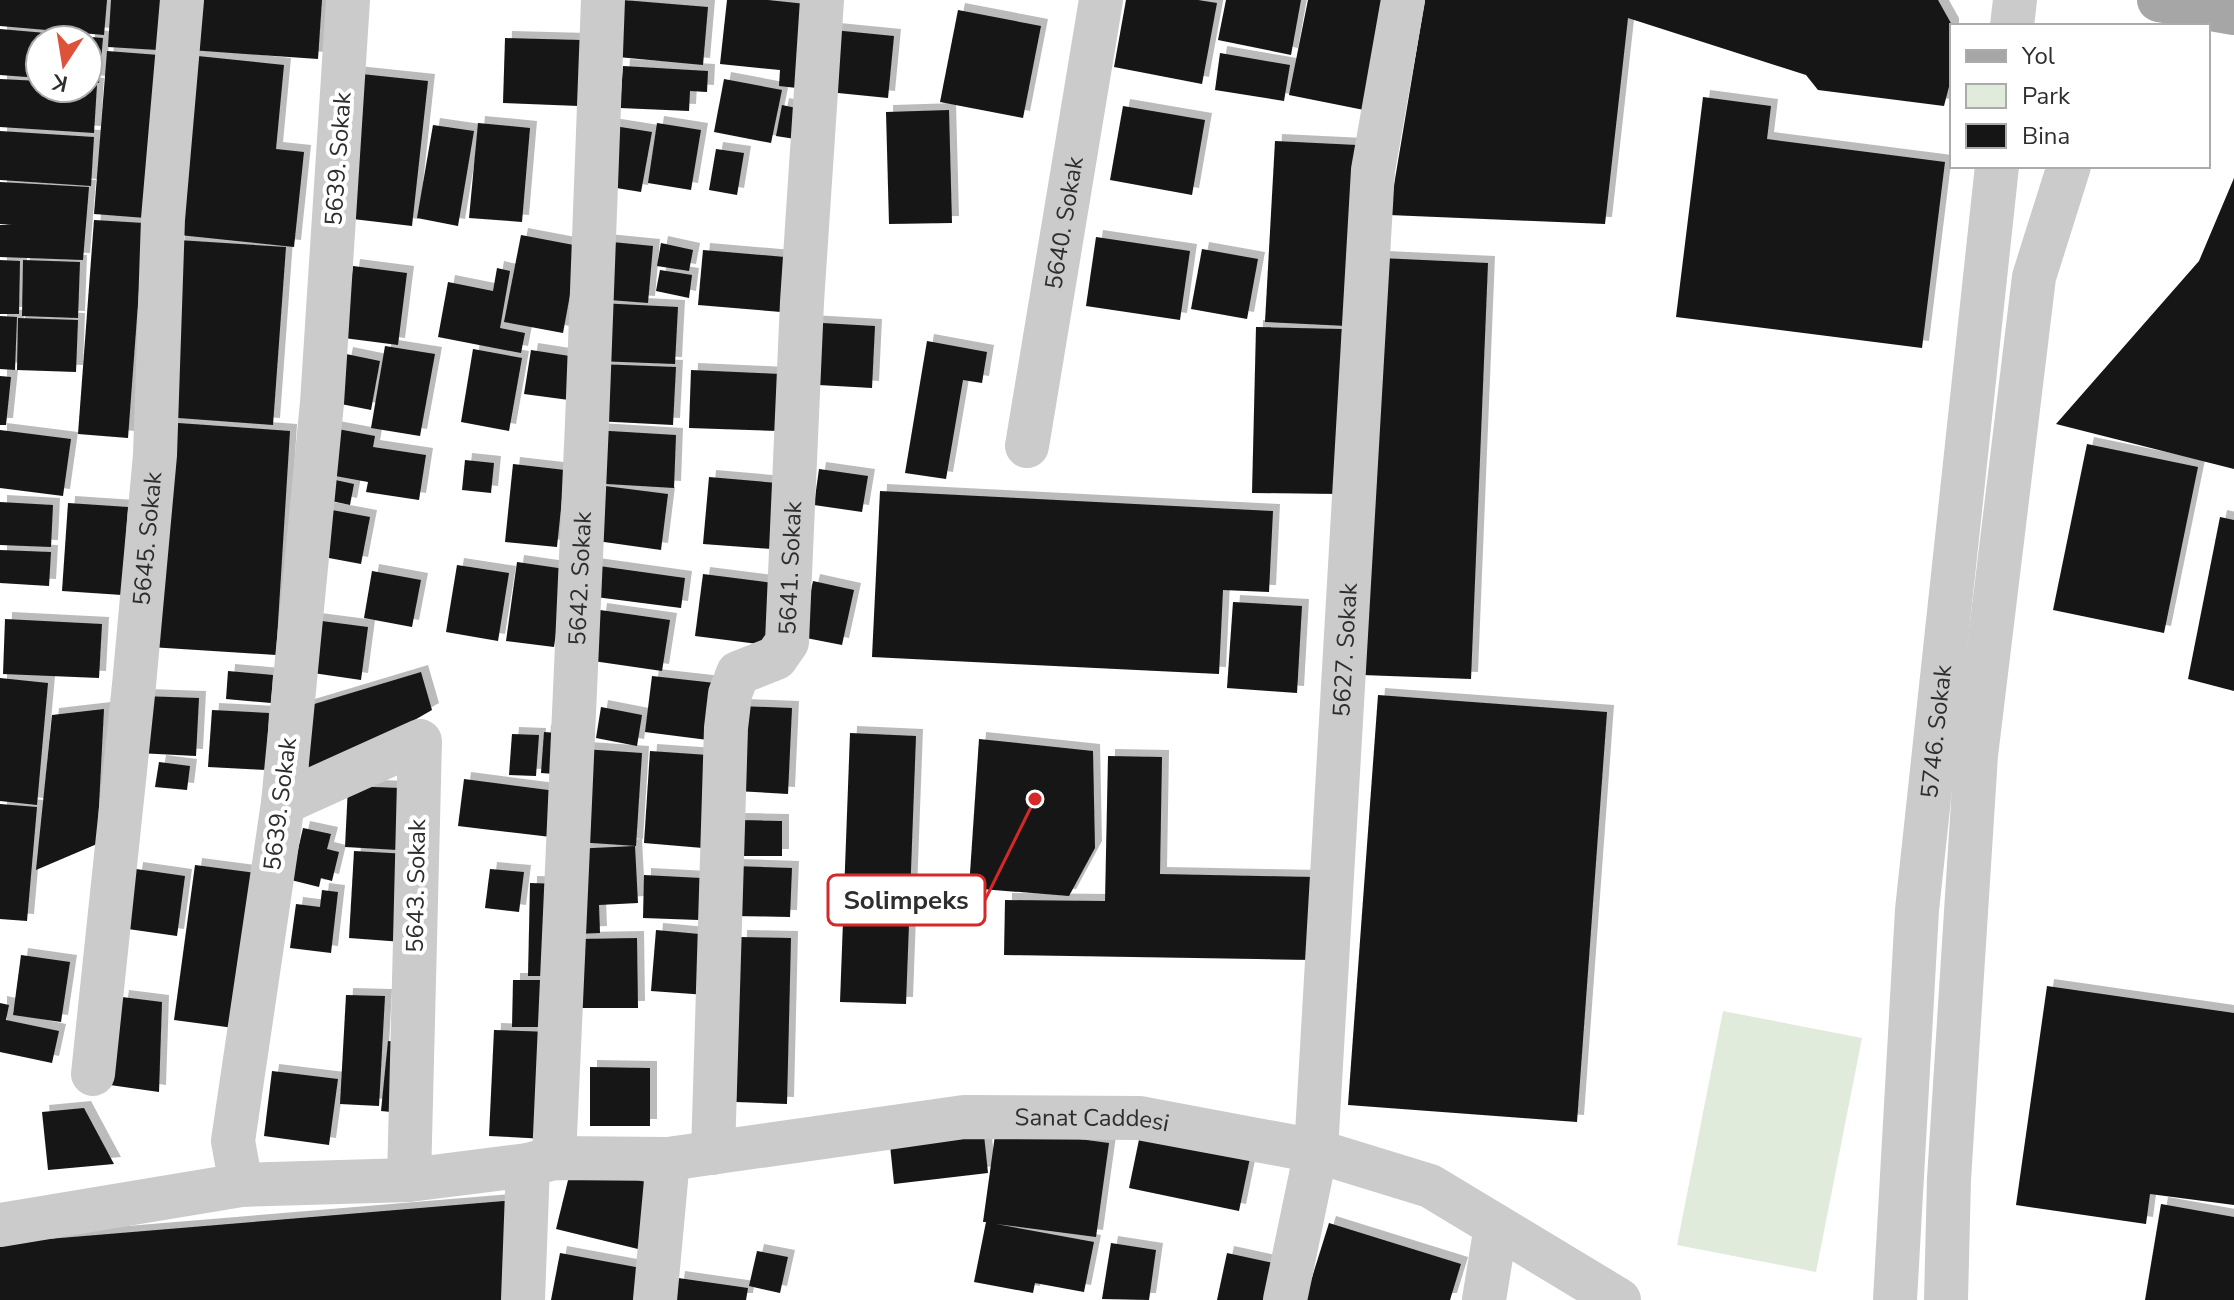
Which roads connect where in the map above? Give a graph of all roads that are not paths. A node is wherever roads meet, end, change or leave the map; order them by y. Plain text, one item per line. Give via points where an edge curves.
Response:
1 (182, 0) edge
2 (348, 0) edge
3 (603, 0) edge
4 (822, 0) edge
5 (1101, 0) edge
6 (1403, 0) edge
7 (2015, 0) edge
8 (2166, 8) edge
9 (2234, 13) edge
10 (2012, 24) edge
11 (1997, 168) edge
12 (2068, 168) edge
13 (1027, 446) dead end
14 (283, 803) junction
15 (93, 1074) dead end
16 (1316, 1151) junction
17 (713, 1153) junction
18 (668, 1159) junction
19 (541, 1162) junction
20 (409, 1180) junction
21 (241, 1185) junction
22 (0, 1225) edge
23 (1496, 1226) junction
24 (523, 1300) edge
25 (655, 1300) edge
26 (1285, 1300) edge
27 (1484, 1300) edge
28 (1619, 1300) edge
29 (1895, 1300) edge
30 (1946, 1300) edge

1 - 15 street, 5645. Sokak via 163,219 155,455
2 - 14 street, 5639. Sokak via 322,403
3 - 19 street, 5642. Sokak via 587,423
4 - 17 street, 5641. Sokak via 787,642 776,658 738,673 726,728
5 - 13 street, 5640. Sokak
6 - 16 street, 5627. Sokak via 1373,170
7 - 10 street
8 - 9 main road
11 - 29 street, 5746. Sokak via 1917,910
12 - 30 street via 2034,277 1976,755
14 - 20 street, 5643. Sokak via 420,741
14 - 21 street, 5639. Sokak via 233,1141
16 - 17 street, Sanat Caddesi via 1139,1118 964,1117
16 - 23 street, Sanat Caddesi via 1430,1186
16 - 26 street, 5627. Sokak
17 - 18 street, Sanat Caddesi
18 - 19 street, Sanat Caddesi
18 - 25 street
19 - 20 street
19 - 24 street
20 - 21 street
21 - 22 street
23 - 27 street
23 - 28 street, Sanat Caddesi

